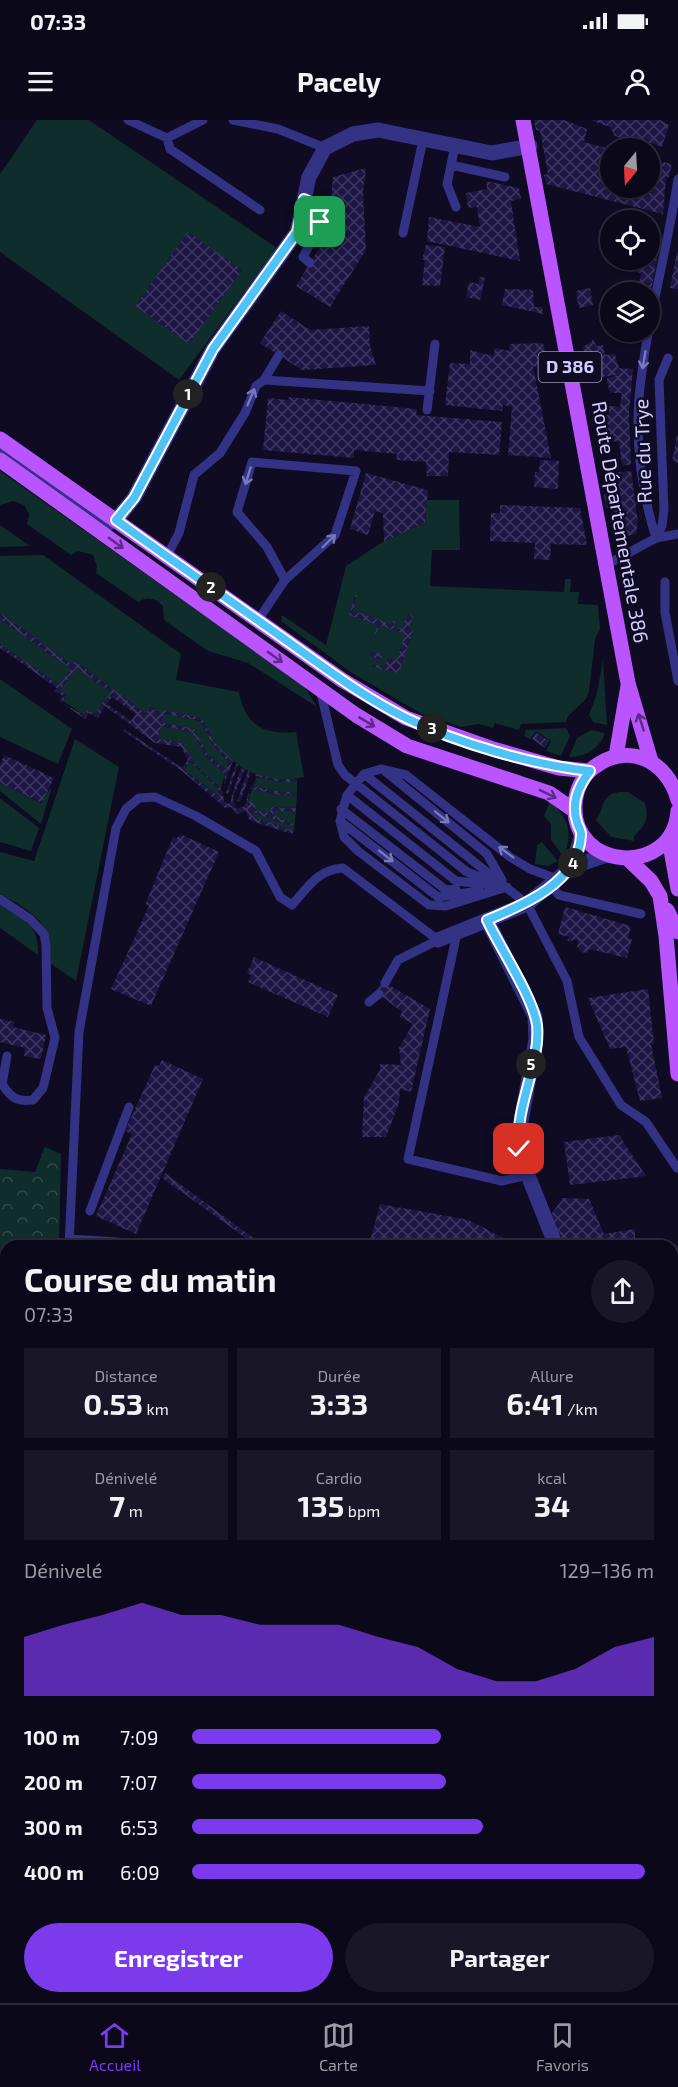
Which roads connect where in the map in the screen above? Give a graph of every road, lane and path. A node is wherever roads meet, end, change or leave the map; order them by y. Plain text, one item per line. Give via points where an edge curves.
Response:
1 (128, 120) edge
2 (203, 120) edge
3 (233, 120) edge
4 (523, 120) edge
5 (379, 125) edge
6 (167, 138) junction
7 (423, 140) junction
8 (455, 146) junction
9 (530, 146) junction
10 (325, 148) junction
11 (451, 165) junction
12 (505, 177) dead end
13 (678, 179) edge
14 (304, 199) junction
15 (456, 207) dead end
16 (260, 210) dead end
17 (403, 233) dead end
18 (310, 263) dead end
19 (435, 344) dead end
20 (279, 355) dead end
21 (668, 358) dead end
22 (264, 380) junction
23 (430, 391) junction
24 (427, 410) dead end
25 (0, 439) edge
26 (0, 456) edge
27 (0, 460) edge
28 (116, 520) junction
29 (678, 534) edge
30 (656, 538) junction
31 (167, 556) junction
32 (606, 565) junction
33 (285, 580) junction
34 (666, 582) dead end
35 (258, 620) junction
36 (677, 665) edge
37 (678, 681) edge
38 (628, 683) junction
39 (320, 689) junction
40 (616, 756) junction
41 (651, 761) junction
42 (381, 769) junction
43 (590, 771) junction
44 (364, 774) junction
45 (354, 783) junction
46 (346, 795) junction
47 (678, 800) edge
48 (341, 809) junction
49 (575, 811) junction
50 (678, 811) edge
51 (582, 834) junction
52 (671, 835) junction
53 (607, 855) junction
54 (628, 859) junction
55 (572, 867) junction
56 (554, 882) junction
57 (507, 887) junction
58 (678, 889) edge
59 (660, 896) junction
60 (0, 899) edge
61 (527, 904) junction
62 (641, 914) dead end
63 (487, 920) junction
64 (678, 932) edge
65 (457, 933) junction
66 (438, 940) junction
67 (385, 983) dead end
68 (379, 994) dead end
69 (369, 1002) dead end
70 (7, 1056) dead end
71 (678, 1074) edge
72 (129, 1107) dead end
73 (677, 1168) edge
74 (528, 1175) junction
75 (90, 1211) dead end
76 (69, 1240) edge
77 (554, 1240) edge

1 - 6 lane
2 - 6 lane
3 - 10 lane via 278,129
4 - 9 main road, Route Départementale 386 / D 386
5 - 7 street
5 - 10 street
6 - 16 lane via 170,149
7 - 8 street
7 - 17 lane
8 - 9 street via 492,153
8 - 11 lane
9 - 32 main road, Route Départementale 386 / D 386
10 - 14 street via 309,177
11 - 12 lane
11 - 15 lane via 447,184
13 -> 30 lane, Rue du Trye via 639,399 646,499
14 - 18 lane via 322,213 303,257
14 - 28 street via 297,232 213,349 134,498
19 - 23 lane
20 - 22 lane
21 - 30 lane, Rue du Trye via 659,380 664,510
22 - 23 lane
31 -> 22 lane via 179,533 194,475 220,453 255,386
23 - 24 lane
25 - 28 main road
26 - 28 street via 21,465 107,524
27 -> 39 main road
28 - 31 main road
29 - 30 lane
30 - 32 lane
31 - 35 main road
32 - 38 main road, Route Départementale 386 / D 386
33 -> 33 lane via 336,535 356,471 252,462 237,512 267,548
33 - 35 lane
34 - 36 lane via 665,613
35 - 43 main road via 342,680 405,718 516,756 560,768
36 - 37 lane
38 - 40 main road, Route Départementale 386 / D 386
41 -> 38 main road, Route Départementale 386 / D 386
39 - 45 lane via 338,765
39 -> 49 main road via 407,746 549,793
40 - 41 main road
40 - 43 main road
41 - 47 main road via 664,771
42 - 44 lane
56 -> 42 lane via 510,856 406,775
42 -> 57 lane via 487,854
43 - 49 main road via 581,782
44 - 45 lane
44 - 57 lane
45 - 46 lane
45 - 57 lane via 467,872
46 - 48 lane
46 - 57 lane via 456,881
48 - 57 lane via 446,890
48 -> 57 lane via 340,821 438,897
49 - 51 main road
50 - 52 main road
51 - 53 main road
51 - 55 street
52 - 54 main road via 660,848
52 - 58 main road
53 - 54 main road
53 - 55 street
54 - 59 main road via 651,881
55 - 56 street
56 - 61 street
56 - 62 lane via 559,895
57 - 61 lane
59 - 64 main road
59 - 71 main road
60 - 70 lane via 30,919 44,934 46,945 47,1008 55,1038 43,1088 33,1100 21,1102 9,1095 2,1084
61 - 63 street
61 - 73 lane via 567,981 579,1037 621,1105 646,1122
63 - 65 street
63 - 74 street via 530,1003 537,1027 518,1138
65 - 66 street
65 - 74 lane via 408,1159 502,1181
66 - 67 lane via 398,960
66 - 76 lane via 344,868 328,869 318,876 292,905 280,897 256,852 196,816 155,798 139,798 126,809 116,828 79,1032
68 - 69 lane
72 - 75 lane
74 - 77 street

